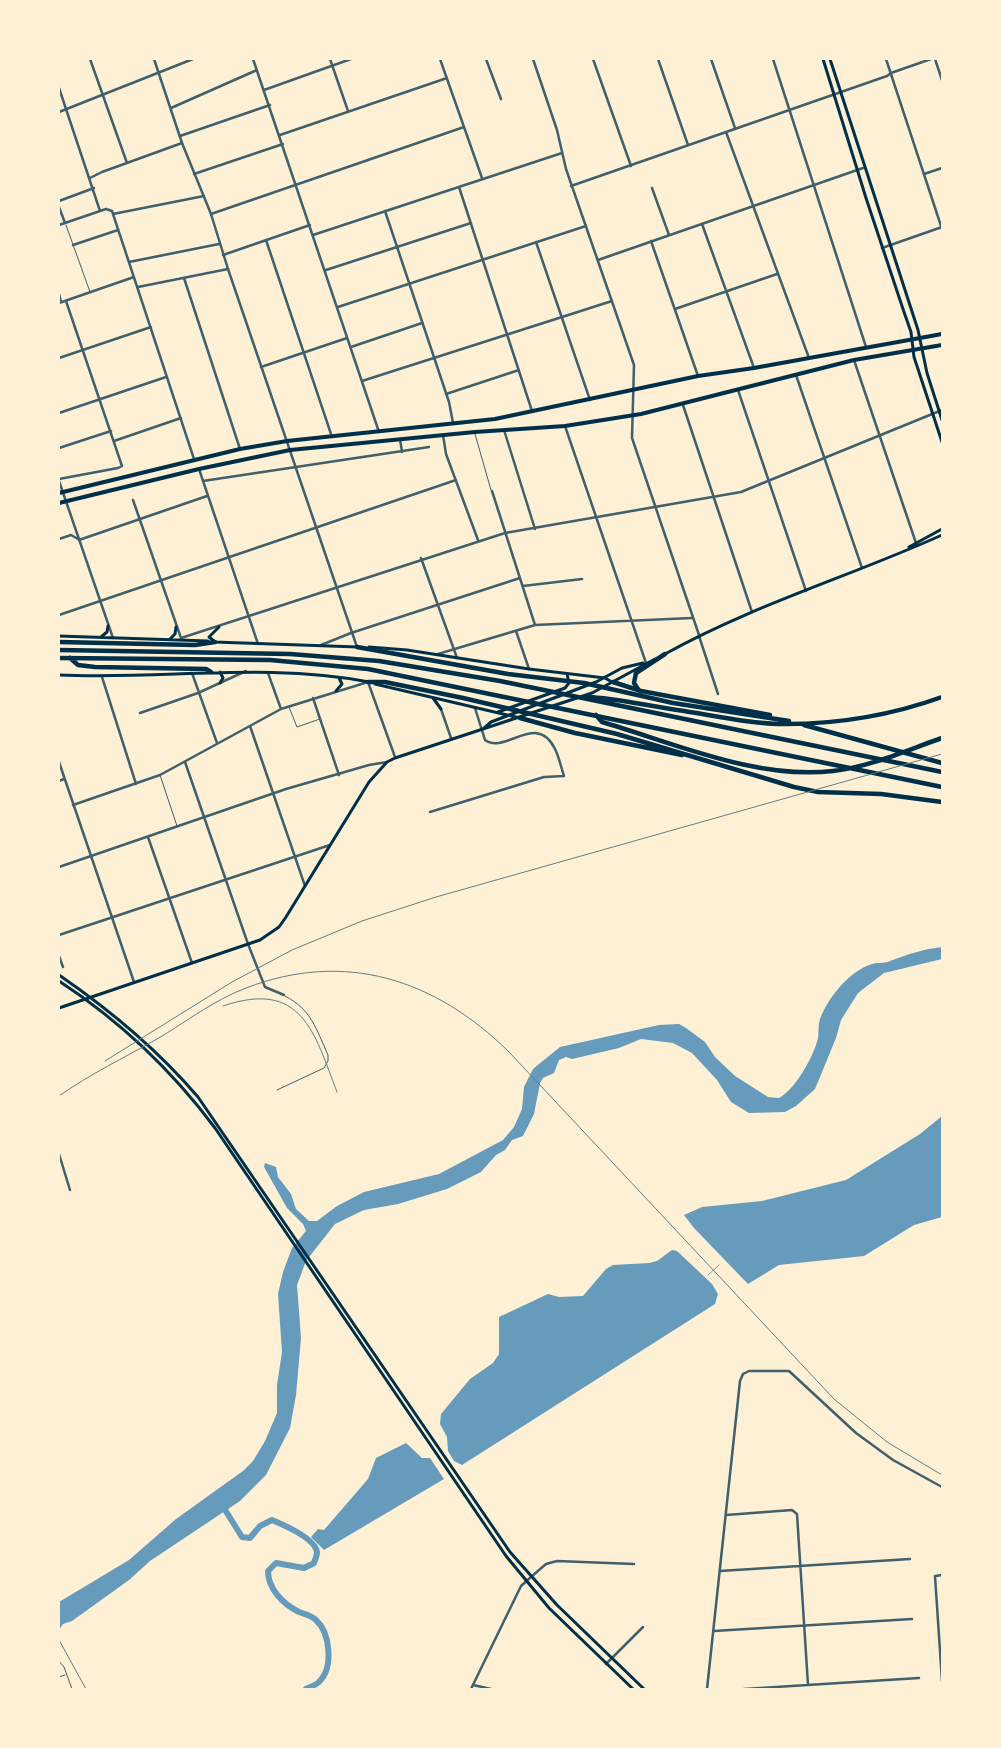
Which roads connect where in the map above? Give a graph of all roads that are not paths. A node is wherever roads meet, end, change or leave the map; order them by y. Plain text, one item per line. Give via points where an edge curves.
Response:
1 (90, 59) edge
2 (154, 59) edge
3 (193, 59) edge
4 (253, 59) edge
5 (330, 59) edge
6 (351, 59) edge
7 (440, 59) edge
8 (486, 59) edge
9 (533, 59) edge
10 (593, 59) edge
11 (658, 59) edge
12 (711, 59) edge
13 (773, 59) edge
14 (823, 59) edge
15 (830, 59) edge
16 (886, 59) edge
17 (933, 59) edge
18 (332, 65) junction
19 (257, 70) junction
20 (159, 73) junction
21 (891, 73) junction
22 (447, 78) junction
23 (942, 80) edge
24 (59, 88) edge
25 (264, 90) junction
26 (841, 92) junction
27 (102, 93) junction
28 (834, 94) junction
29 (500, 99) dead end
30 (270, 105) junction
31 (66, 108) junction
32 (171, 108) junction
33 (788, 110) junction
34 (59, 112) edge
35 (348, 112) junction
36 (464, 127) junction
37 (735, 128) junction
38 (726, 132) junction
39 (280, 135) junction
40 (180, 136) junction
41 (182, 143) junction
42 (283, 144) junction
43 (688, 146) junction
44 (562, 152) junction
45 (127, 163) junction
46 (630, 166) junction
47 (864, 168) junction
48 (942, 168) edge
49 (857, 170) junction
50 (194, 174) junction
51 (924, 174) junction
52 (90, 178) junction
53 (482, 178) junction
54 (296, 184) junction
55 (814, 185) junction
56 (571, 186) junction
57 (459, 187) junction
58 (94, 188) junction
59 (652, 188) dead end
60 (204, 196) junction
61 (59, 201) edge
62 (59, 207) edge
63 (752, 207) junction
64 (100, 211) junction
65 (385, 211) junction
66 (113, 214) junction
67 (211, 214) junction
68 (941, 218) edge
69 (65, 223) junction
70 (471, 223) junction
71 (702, 223) junction
72 (59, 225) edge
73 (310, 226) junction
74 (586, 226) junction
75 (942, 228) edge
76 (118, 230) junction
77 (314, 235) junction
78 (668, 235) junction
79 (266, 240) junction
80 (651, 241) junction
81 (536, 242) junction
82 (73, 244) junction
83 (220, 244) junction
84 (888, 246) junction
85 (397, 247) junction
86 (882, 248) junction
87 (223, 255) junction
88 (484, 260) junction
89 (598, 260) junction
90 (130, 262) junction
91 (228, 269) junction
92 (326, 270) junction
93 (777, 274) junction
94 (134, 277) junction
95 (184, 278) junction
96 (410, 283) junction
97 (138, 287) junction
98 (90, 292) junction
99 (727, 292) junction
100 (59, 294) edge
101 (66, 300) junction
102 (612, 301) junction
103 (60, 303) edge
104 (338, 307) junction
105 (676, 309) junction
106 (561, 317) junction
107 (422, 323) junction
108 (150, 327) junction
109 (507, 334) junction
110 (942, 334) edge
111 (348, 338) junction
112 (919, 338) junction
113 (912, 339) junction
114 (942, 345) edge
115 (351, 347) junction
116 (866, 347) junction
117 (921, 348) junction
118 (84, 350) junction
119 (913, 350) junction
120 (304, 352) junction
121 (59, 358) edge
122 (434, 358) junction
123 (809, 358) junction
124 (854, 360) junction
125 (262, 367) junction
126 (754, 368) junction
127 (519, 370) junction
128 (796, 373) junction
129 (167, 376) junction
130 (698, 376) junction
131 (362, 381) junction
132 (634, 390) junction
133 (738, 390) junction
134 (446, 394) junction
135 (100, 399) junction
136 (590, 400) junction
137 (683, 405) junction
138 (941, 411) edge
139 (532, 412) junction
140 (59, 413) edge
141 (933, 414) junction
142 (632, 416) junction
143 (180, 418) junction
144 (942, 420) edge
145 (453, 425) junction
146 (565, 426) junction
147 (504, 430) junction
148 (111, 431) junction
149 (379, 432) junction
150 (475, 432) junction
151 (443, 435) junction
152 (879, 435) junction
153 (332, 437) junction
154 (400, 439) junction
155 (114, 441) junction
156 (287, 441) junction
157 (942, 442) edge
158 (429, 447) dead end
159 (59, 448) edge
160 (240, 449) junction
161 (290, 450) junction
162 (402, 452) junction
163 (823, 457) junction
164 (194, 459) junction
165 (296, 466) junction
166 (199, 469) junction
167 (59, 480) edge
168 (456, 480) junction
169 (203, 481) junction
170 (768, 481) junction
171 (492, 491) joint
172 (61, 492) edge
173 (207, 496) junction
174 (713, 497) junction
175 (132, 500) dead end
176 (66, 501) junction
177 (59, 503) edge
178 (654, 507) junction
179 (595, 517) junction
180 (139, 520) junction
181 (316, 528) junction
182 (535, 529) junction
183 (942, 530) edge
184 (505, 533) junction
185 (942, 536) edge
186 (59, 539) edge
187 (79, 540) junction
188 (478, 540) junction
189 (917, 544) junction
190 (228, 558) junction
191 (421, 558) junction
192 (862, 568) junction
193 (520, 578) junction
194 (582, 579) dead end
195 (160, 581) junction
196 (523, 586) junction
197 (336, 588) junction
198 (806, 591) junction
199 (100, 601) junction
200 (437, 606) junction
201 (752, 612) junction
202 (59, 615) edge
203 (249, 617) junction
204 (692, 618) junction
205 (631, 622) junction
206 (535, 625) junction
207 (108, 626) junction
208 (176, 627) junction
209 (218, 627) junction
210 (516, 631) junction
211 (352, 633) junction
212 (699, 635) junction
213 (59, 636) edge
214 (101, 637) junction
215 (113, 638) junction
216 (181, 639) junction
217 (169, 640) junction
218 (59, 642) edge
219 (215, 642) junction
220 (258, 644) junction
221 (321, 645) junction
222 (357, 647) junction
223 (454, 649) junction
224 (59, 650) edge
225 (665, 654) junction
226 (436, 655) junction
227 (59, 658) edge
228 (70, 658) junction
229 (458, 659) junction
230 (646, 663) junction
231 (529, 669) junction
232 (246, 671) junction
233 (211, 672) junction
234 (220, 672) junction
235 (268, 672) junction
236 (192, 673) junction
237 (567, 674) junction
238 (59, 676) edge
239 (591, 676) junction
240 (102, 677) junction
241 (339, 678) junction
242 (605, 678) junction
243 (368, 682) junction
244 (596, 682) junction
245 (613, 682) junction
246 (220, 684) junction
247 (336, 691) junction
248 (641, 691) junction
249 (198, 693) junction
250 (592, 693) junction
251 (718, 694) dead end
252 (573, 696) junction
253 (432, 697) junction
254 (942, 697) edge
255 (313, 698) junction
256 (444, 700) junction
257 (289, 706) junction
258 (474, 707) junction
259 (281, 709) junction
260 (441, 709) junction
261 (140, 713) dead end
262 (497, 713) junction
263 (595, 714) junction
264 (507, 716) junction
265 (520, 718) junction
266 (320, 719) junction
267 (789, 721) junction
268 (250, 726) junction
269 (482, 729) junction
270 (451, 738) junction
271 (942, 738) edge
272 (217, 744) junction
273 (396, 758) junction
274 (710, 761) junction
275 (59, 762) edge
276 (185, 762) junction
277 (387, 762) junction
278 (942, 763) edge
279 (942, 772) edge
280 (160, 775) junction
281 (339, 775) junction
282 (64, 779) junction
283 (59, 781) edge
284 (136, 784) junction
285 (942, 787) edge
286 (273, 794) junction
287 (942, 802) edge
288 (74, 805) junction
289 (430, 812) dead end
290 (205, 817) junction
291 (178, 827) junction
292 (148, 837) junction
293 (331, 845) junction
294 (295, 855) junction
295 (90, 856) junction
296 (59, 867) edge
297 (226, 878) junction
298 (305, 886) junction
299 (169, 899) junction
300 (112, 917) junction
301 (59, 936) edge
302 (248, 944) junction
303 (59, 956) edge
304 (192, 963) junction
305 (63, 968) dead end
306 (59, 974) edge
307 (59, 981) edge
308 (134, 982) junction
309 (284, 995) joint
310 (59, 1008) edge
311 (277, 1090) dead end
312 (59, 1154) edge
313 (70, 1190) dead end
314 (942, 1488) edge
315 (479, 1513) junction
316 (726, 1515) junction
317 (910, 1559) dead end
318 (634, 1564) dead end
319 (800, 1566) junction
320 (720, 1571) junction
321 (942, 1575) edge
322 (532, 1577) junction
323 (526, 1582) junction
324 (912, 1619) dead end
325 (804, 1626) junction
326 (643, 1627) dead end
327 (714, 1631) junction
328 (612, 1658) junction
329 (59, 1661) edge
330 (606, 1664) junction
331 (65, 1675) junction
332 (59, 1678) edge
333 (919, 1678) dead end
334 (942, 1681) edge
335 (473, 1685) junction
336 (808, 1685) junction
337 (72, 1689) edge
338 (471, 1689) edge
339 (491, 1689) edge
340 (633, 1689) edge
341 (644, 1689) edge
342 (707, 1689) edge
343 (744, 1689) edge

1 - 27 street
2 - 20 street
3 - 20 street
4 - 19 street
5 - 18 street
6 - 18 street
7 - 22 street
8 - 29 street
9 - 44 street
10 - 46 street
11 - 43 street
12 - 37 street
13 - 33 street
14 - 28 main road
15 - 26 main road
16 - 21 street
17 - 21 street
17 - 23 street
18 - 25 street
18 - 35 street
19 - 25 street
19 - 32 street
20 - 27 street
20 - 32 street
21 - 26 street
21 - 51 street
22 - 35 street
22 - 36 street
24 - 31 street
25 - 30 street
26 - 28 street
26 - 47 main road
27 - 31 street
27 - 45 street
28 - 33 street
28 - 49 main road
30 - 39 street
30 - 40 street
31 - 34 street
31 - 52 street
32 - 40 street
33 - 37 street
33 - 55 street
35 - 39 street
36 - 53 street
36 - 54 street
37 - 38 street
38 - 43 street
38 - 63 street
39 - 42 street
40 - 41 street
41 - 45 street
41 - 50 street
42 - 50 street
42 - 54 street
43 - 46 street
44 - 53 street
44 - 56 street
45 - 52 street
46 - 56 street
47 - 49 street
47 - 84 main road
48 - 51 street
49 - 55 street
49 - 86 main road
50 - 60 street
51 - 68 street
52 - 58 street
53 - 57 street
54 - 67 street
54 - 73 street
55 - 63 street
55 - 116 street
56 - 74 street
57 - 65 street
57 - 70 street
58 - 61 street
58 - 64 street
59 - 78 street
60 - 66 street
60 - 67 street
62 - 69 street
63 - 71 street
63 - 93 street
64 - 66 street via 110,210
64 - 69 street
65 - 77 street
65 - 85 street
66 - 76 street
67 - 83 street
68 - 75 street
69 - 72 street
69 - 82 lane
70 - 85 street
70 - 88 street
71 - 78 street
71 - 99 street
73 - 77 street
73 - 79 street
74 - 81 street
74 - 89 street
75 - 84 street
76 - 82 street
76 - 90 street
77 - 92 street
78 - 80 street
79 - 87 street
79 - 120 street
80 - 89 street
80 - 105 street
81 - 88 street
81 - 106 street
82 - 98 lane
83 - 87 street
83 - 90 street
84 - 86 street
84 - 112 main road
85 - 92 street
85 - 96 street
86 - 113 main road
87 - 91 street
88 - 96 street
88 - 109 street
89 - 102 street
90 - 94 street
91 - 95 street
91 - 125 street
92 - 104 street
93 - 99 street
93 - 123 street
94 - 97 street
94 - 98 street
95 - 97 street
95 - 160 street
96 - 104 street
96 - 107 street
97 - 108 street
98 - 101 street
99 - 105 street
99 - 126 street
100 - 103 street
101 - 103 street
101 - 118 street
102 - 106 street
102 - 132 street via 634,365
104 - 111 street
105 - 130 street
106 - 109 street
106 - 136 street
107 - 115 street
107 - 122 street
108 - 118 street
108 - 129 street
109 - 122 street
109 - 127 street
110 - 112 main road
111 - 115 street
111 - 120 street
112 - 113 main road
112 - 117 main road
113 - 116 main road
113 - 119 main road
114 - 117 main road
115 - 131 street
116 - 123 main road
117 - 119 main road
117 - 138 main road
118 - 121 street
118 - 135 street
119 - 124 main road
119 - 141 main road
120 - 125 street
120 - 153 street
122 - 131 street
122 - 134 street
123 - 126 main road
124 - 128 main road
124 - 152 street
125 - 156 street
126 - 130 main road
127 - 134 street
127 - 139 street
128 - 133 main road
128 - 163 street
129 - 135 street
129 - 143 street
130 - 132 main road
131 - 149 street
132 - 136 main road
132 - 142 street
133 - 137 main road
133 - 170 street
134 - 145 street
135 - 140 street
135 - 148 street
136 - 139 main road
137 - 142 main road
137 - 174 street
138 - 141 street
138 - 144 main road
139 - 145 main road
141 - 152 street
141 - 157 main road
142 - 146 main road
142 - 178 street via 634,447
143 - 155 street
143 - 164 street
145 - 149 main road
146 - 147 main road
146 - 179 street
147 - 150 main road
147 - 182 street
148 - 155 street
148 - 159 street
149 - 153 main road
150 - 151 main road
150 - 171 lane
151 - 154 main road
151 - 168 street
152 - 163 street
152 - 189 street
153 - 156 main road
154 - 161 main road
154 - 162 street
155 - 167 street via 122,466
156 - 160 main road
156 - 161 street
158 - 162 street
160 - 164 main road
161 - 165 street
161 - 166 main road
162 - 165 street
163 - 170 street
163 - 192 street
164 - 172 main road
165 - 169 street
165 - 181 street
166 - 169 street
166 - 176 main road
167 - 172 street
168 - 181 street
168 - 188 street
169 - 173 street
170 - 174 street via 741,492
170 - 198 street
171 - 184 street
172 - 176 street
173 - 180 street
173 - 190 street
174 - 178 street
174 - 201 street
175 - 180 street
176 - 177 main road
176 - 187 street
178 - 179 street
178 - 204 street
179 - 182 street
179 - 205 street
180 - 187 street
180 - 195 street
181 - 190 street
181 - 197 street
182 - 184 street
183 - 189 main road
184 - 188 street
184 - 193 street
185 - 189 main road
186 - 187 street via 71,535
187 - 199 street
188 - 191 street
189 - 192 main road
190 - 195 street
190 - 203 street
191 - 197 street
191 - 200 street
192 - 198 main road
193 - 196 street
193 - 200 street
194 - 196 street
195 - 199 street
195 - 208 street
196 - 206 street
197 - 203 street
197 - 211 street
198 - 201 main road
199 - 202 street
199 - 207 street
200 - 211 street
200 - 223 street
201 - 212 main road
203 - 209 street
203 - 220 street
204 - 205 street
204 - 212 street
205 - 206 street
205 - 230 street
206 - 210 street
207 - 214 main road
207 - 215 street
208 - 216 street
208 - 217 main road
209 - 216 street
209 - 219 main road via 210,636
210 - 223 street
210 - 231 street
211 - 221 street
211 - 222 street
212 - 225 main road
212 - 251 street
213 - 214 main road
214 - 215 main road
215 - 217 main road
216 - 217 main road
216 - 219 main road
218 - 219 highway via 195,645
219 - 220 main road
220 - 221 main road
221 - 222 main road
222 - 226 main road
222 - 267 highway
223 - 226 street
223 - 229 street
224 - 252 highway via 328,656 393,663
225 - 230 main road
225 - 248 highway via 636,673 634,683
226 - 229 main road
227 - 228 highway
228 - 233 highway via 78,665 95,667 206,668
228 - 263 highway via 316,663 400,675
229 - 231 main road
230 - 242 main road via 630,665
230 - 245 main road
231 - 237 main road
232 - 234 main road
232 - 235 main road
232 - 246 street
233 - 234 main road
233 - 236 main road
234 - 246 main road via 224,678
235 - 241 main road
235 - 259 street
236 - 240 main road
236 - 249 street
237 - 239 main road
237 - 262 main road via 569,683 564,688
238 - 240 main road
239 - 242 main road
239 - 244 main road
240 - 284 street
241 - 243 main road
241 - 247 main road via 342,684
242 - 244 main road
242 - 245 main road
243 - 247 street
243 - 253 main road
243 - 273 street
243 - 274 highway via 384,682 463,698 617,734
244 - 250 main road
244 - 264 main road
245 - 248 highway
245 - 250 main road
246 - 249 street
247 - 255 street
248 - 267 highway
249 - 261 street
249 - 272 street
250 - 265 main road
252 - 254 highway via 609,698 778,723 888,714
252 - 279 highway
253 - 256 main road
253 - 260 main road
255 - 257 street
255 - 266 street
256 - 258 main road
256 - 260 main road
257 - 259 street
257 - 266 lane via 296,727
258 - 262 main road
258 - 269 street
259 - 268 street
260 - 270 street
262 - 264 main road
263 - 271 highway via 602,722 740,764 784,772 849,768
263 - 285 highway
264 - 265 main road
264 - 269 main road
265 - 269 main road
265 - 274 highway via 592,737
266 - 281 street
267 - 278 highway
268 - 272 street
268 - 286 street
269 - 270 main road
269 - 289 street via 485,740 492,744 525,733 545,737 555,748 564,776 544,777
270 - 273 main road
272 - 276 street
273 - 277 main road
274 - 287 highway via 818,792 881,794
275 - 282 street
276 - 280 street
276 - 290 street
277 - 281 street
277 - 293 main road via 369,782
280 - 284 street
280 - 291 lane
281 - 286 street
282 - 283 street
282 - 288 street
284 - 288 street
286 - 290 street
286 - 294 street
288 - 295 street
290 - 291 street
290 - 297 street
291 - 292 street
292 - 295 street
292 - 299 street
293 - 294 street
293 - 298 main road
294 - 297 street
294 - 298 street
295 - 296 street
295 - 300 street
297 - 299 street
297 - 302 street
298 - 302 main road via 279,926 260,940
299 - 300 street
299 - 304 street
300 - 301 street
300 - 308 street
302 - 304 main road
302 - 309 street via 265,987
303 - 305 street
304 - 308 main road
306 - 315 main road via 153,1048 198,1098
307 - 315 main road via 139,1042 191,1096
308 - 310 main road
309 - 311 lane via 300,1004 311,1017 328,1061 324,1068
312 - 313 street
314 - 316 street via 893,1460 863,1438 790,1371 749,1370 740,1380
315 - 322 main road
315 - 323 main road
316 - 319 street via 795,1511
316 - 320 street
317 - 319 street
318 - 322 street via 557,1561 546,1564
319 - 320 street
319 - 325 street
320 - 327 street
321 - 334 street via 935,1576
322 - 323 street
322 - 328 main road
323 - 330 main road
323 - 335 street
324 - 325 street
325 - 327 street
325 - 336 street
326 - 328 street
327 - 342 street
328 - 330 street
328 - 341 main road
329 - 331 lane
330 - 340 main road
331 - 332 lane
331 - 337 lane
333 - 336 street
335 - 338 street
335 - 339 street
336 - 343 street

